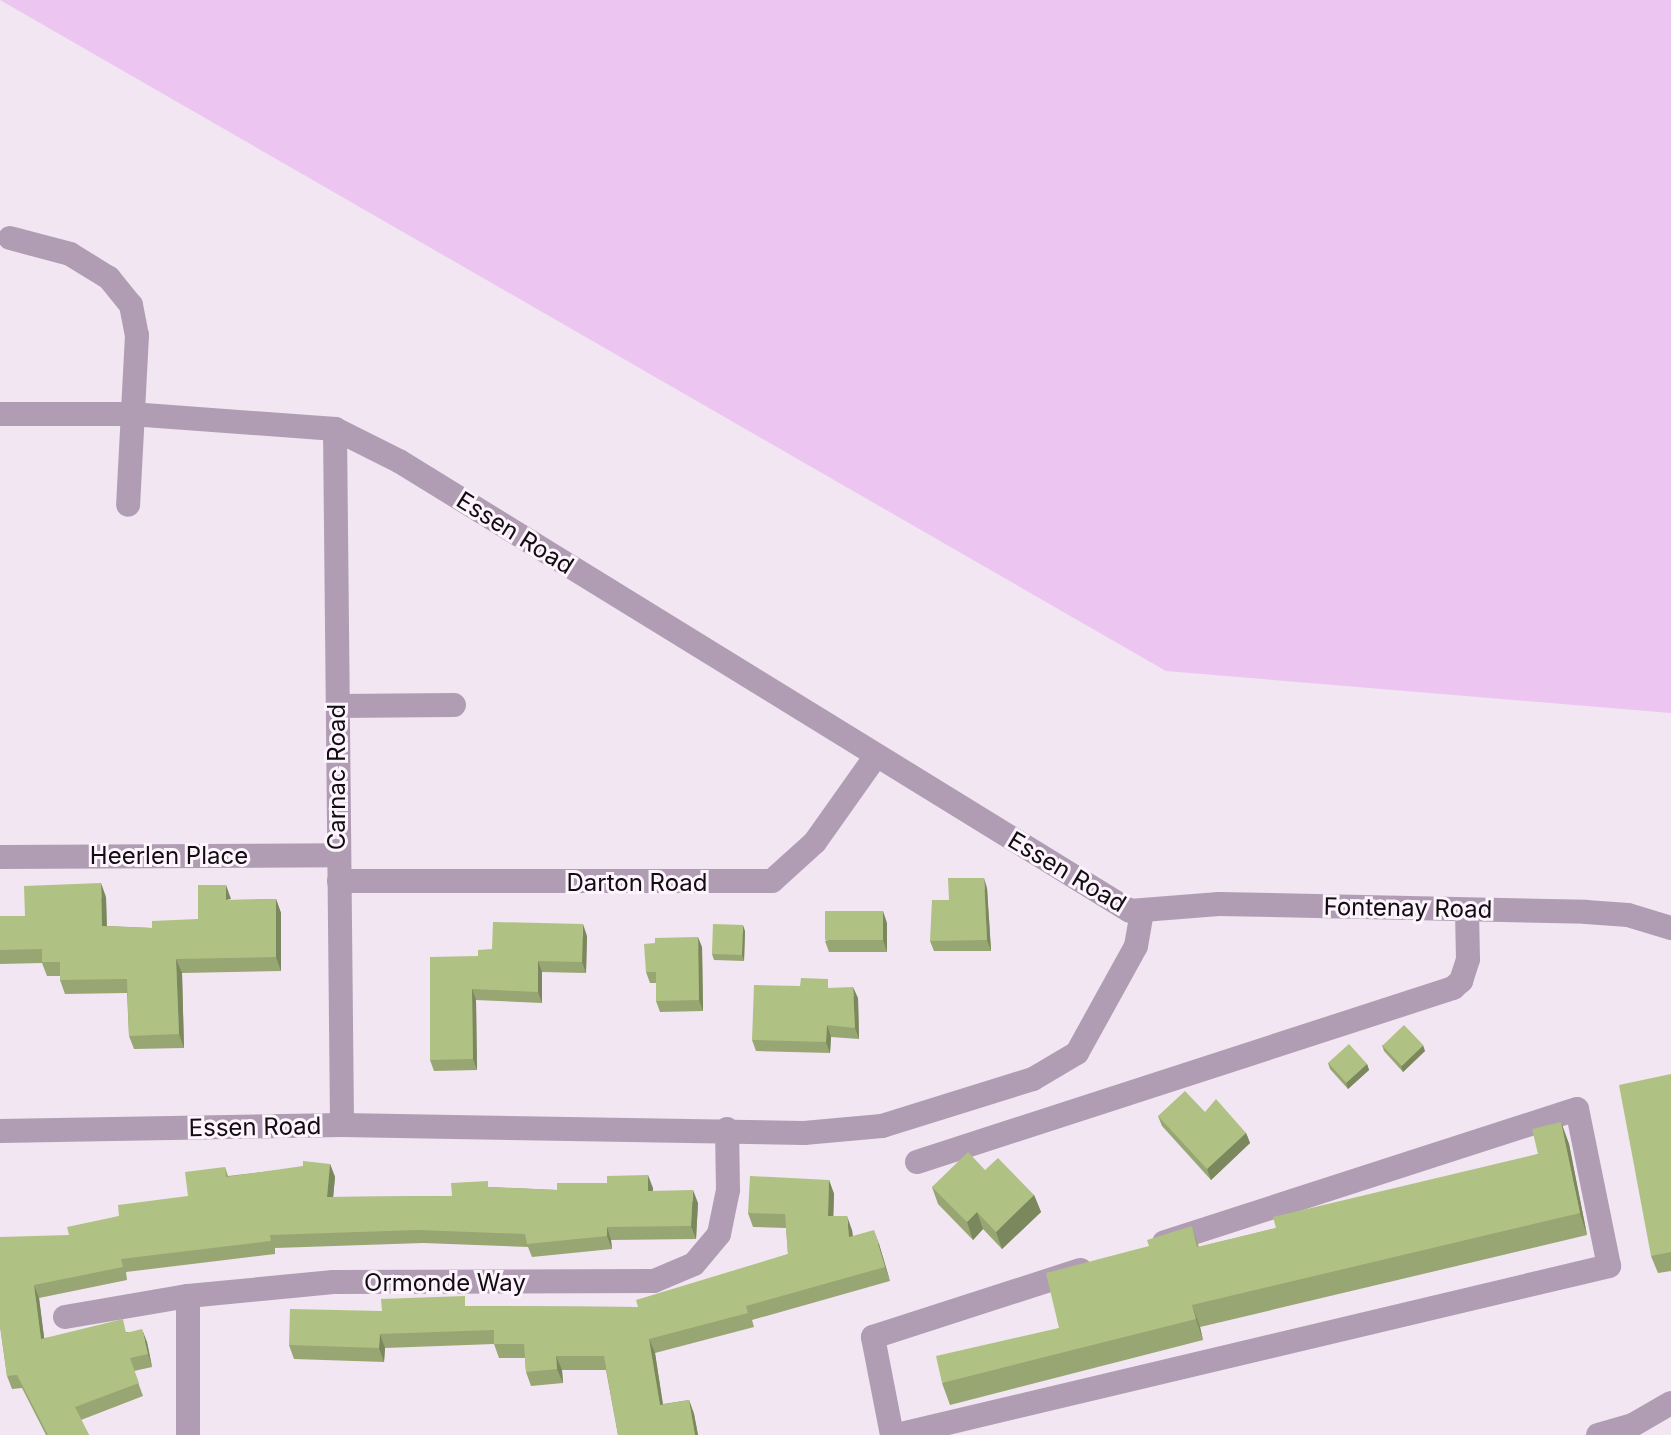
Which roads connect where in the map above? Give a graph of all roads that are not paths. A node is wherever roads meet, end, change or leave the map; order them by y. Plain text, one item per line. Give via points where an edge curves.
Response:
1 (10, 238) dead end
2 (0, 414) edge
3 (131, 414) junction
4 (335, 429) junction
5 (128, 505) dead end
6 (454, 705) dead end
7 (337, 706) junction
8 (876, 756) junction
9 (338, 855) junction
10 (0, 857) edge
11 (339, 881) junction
12 (1467, 910) junction
13 (1142, 912) junction
14 (1671, 928) edge
15 (342, 1125) junction
16 (727, 1129) junction
17 (0, 1131) edge
18 (917, 1162) dead end
19 (1142, 1249) edge
20 (1097, 1264) edge
21 (188, 1296) junction
22 (65, 1317) dead end
23 (1671, 1403) edge
24 (946, 1429) edge
25 (188, 1435) edge
26 (894, 1435) edge
27 (1598, 1435) edge

1 - 3 street via 70,254 123,290 136,320
2 - 3 street, Essen Road
3 - 4 street, Essen Road
3 - 5 street
4 - 7 street, Carnac Road
4 - 8 street, Essen Road via 399,461
6 - 7 street
7 - 9 street, Carnac Road
8 - 11 street, Darton Road via 815,842 772,881
8 - 13 street, Essen Road via 1130,911
9 - 10 street, Heerlen Place
9 - 11 street, Carnac Road
11 - 15 street, Carnac Road
12 - 13 street, Fontenay Road via 1219,904
12 - 14 street, Fontenay Road via 1628,915
12 - 18 street via 1468,959 1453,988
13 - 16 street, Essen Road via 1136,946 1088,1039 1054,1067 882,1126 804,1133
15 - 16 street, Essen Road
15 - 17 street, Essen Road
16 - 21 street, Ormonde Way via 728,1190 719,1234 694,1264 654,1281 333,1282
19 - 24 street via 1577,1109 1609,1266
20 - 26 street via 873,1337
21 - 22 street, Ormonde Way
21 - 25 street
23 - 27 street via 1633,1425
24 - 26 street

